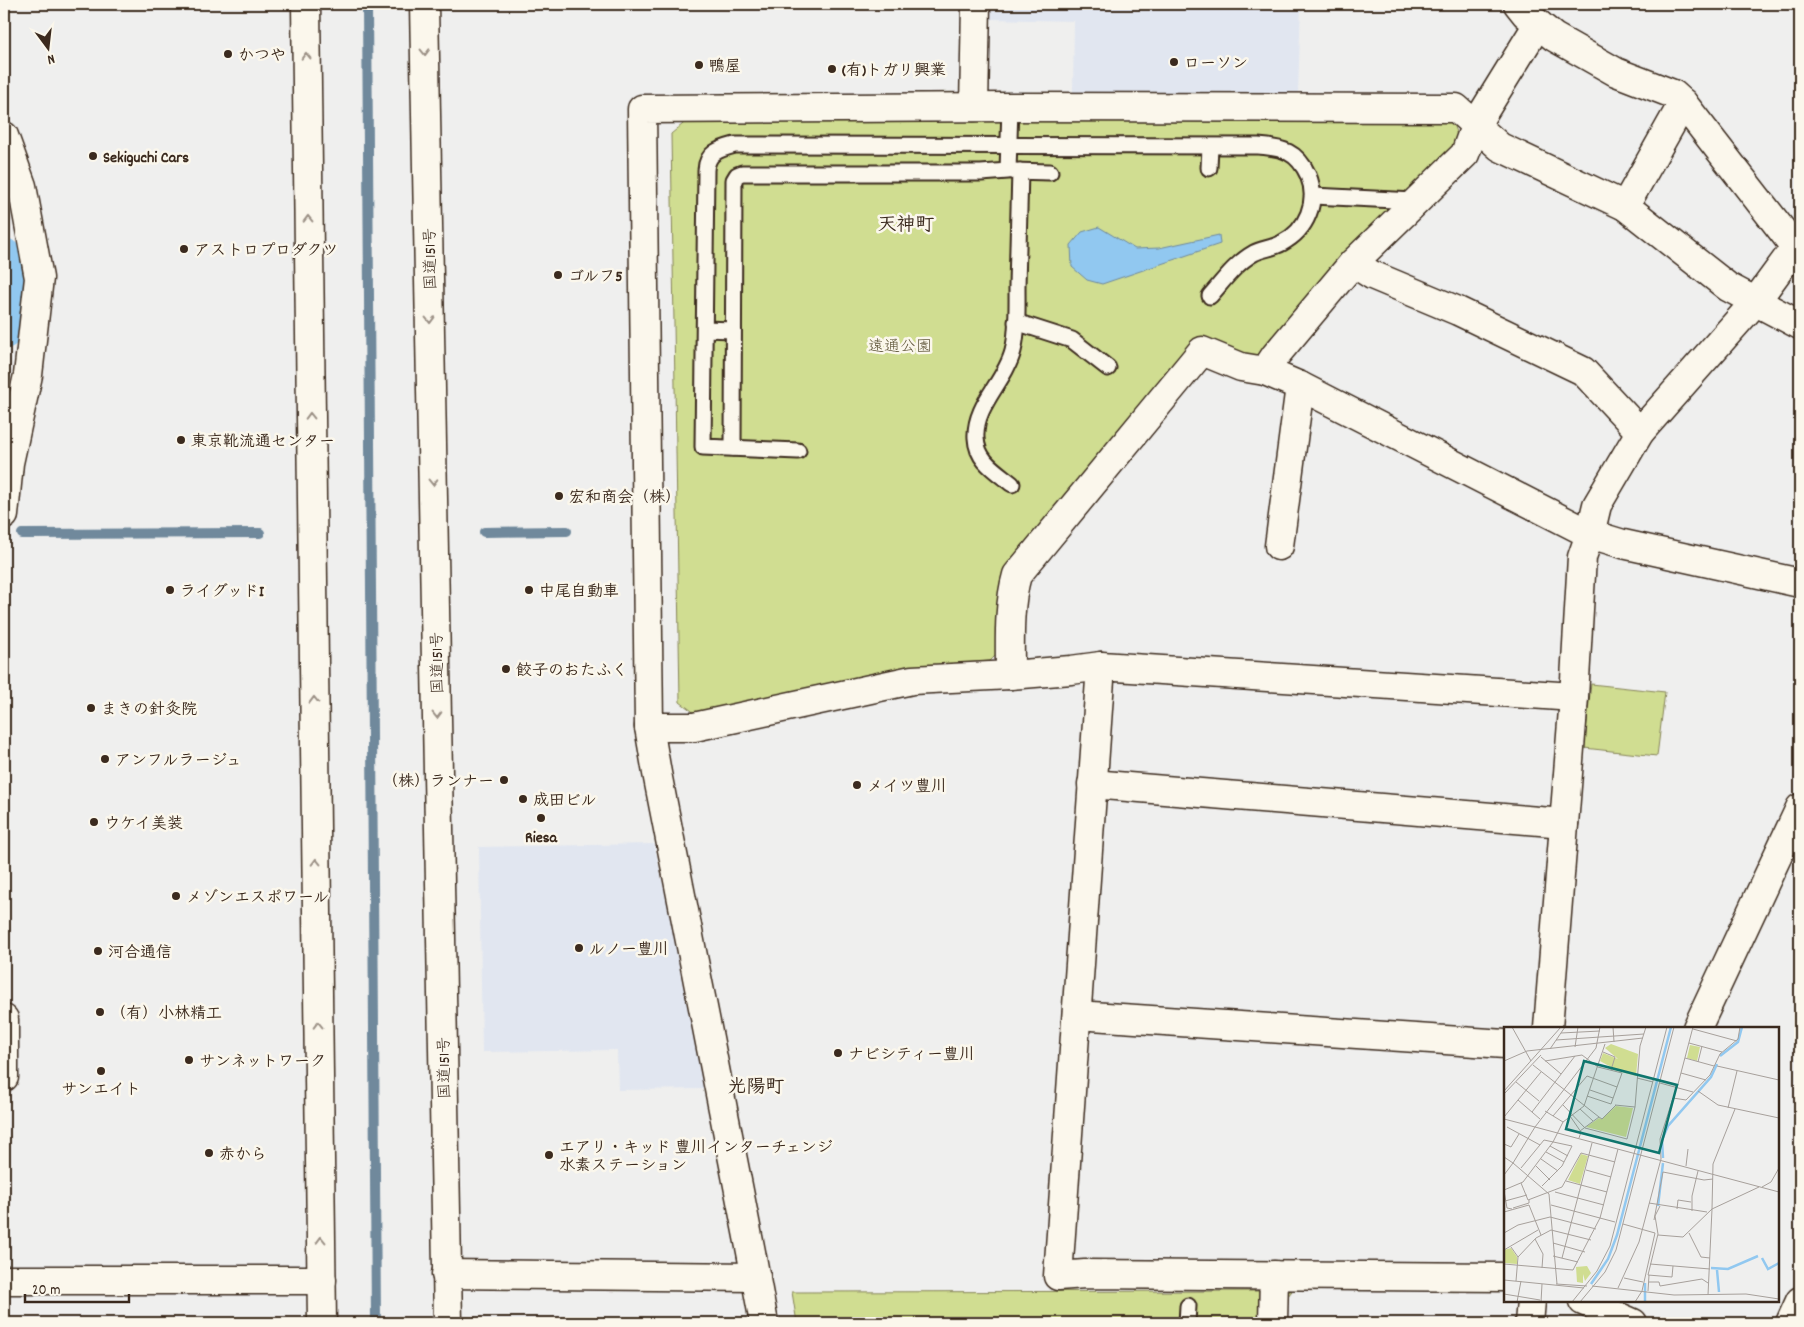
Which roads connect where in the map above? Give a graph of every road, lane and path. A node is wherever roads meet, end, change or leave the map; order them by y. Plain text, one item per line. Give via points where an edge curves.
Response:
1 (306, 4) edge
2 (424, 4) edge
3 (976, 4) edge
4 (1518, 4) edge
5 (1538, 24) junction
6 (1683, 103) junction
7 (974, 107) junction
8 (1010, 107) junction
9 (1475, 126) junction
10 (4, 136) edge
11 (886, 145) junction
12 (1009, 145) junction
13 (1210, 147) junction
14 (1209, 168) dead end
15 (1014, 171) junction
16 (1050, 172) dead end
17 (884, 173) junction
18 (1313, 196) junction
19 (1415, 201) junction
20 (1625, 206) junction
21 (1798, 244) edge
22 (1353, 263) junction
23 (1210, 296) dead end
24 (1756, 301) junction
25 (1016, 322) junction
26 (1800, 325) edge
27 (705, 329) junction
28 (733, 330) junction
29 (1108, 368) dead end
30 (1265, 371) junction
31 (1300, 386) junction
32 (1640, 432) junction
33 (733, 448) junction
34 (798, 451) dead end
35 (1012, 484) dead end
36 (4, 514) edge
37 (1590, 534) junction
38 (1279, 546) dead end
39 (1800, 583) edge
40 (1101, 666) junction
41 (1010, 675) junction
42 (1574, 697) junction
43 (649, 727) junction
44 (1092, 784) junction
45 (1800, 808) edge
46 (1564, 823) junction
47 (1077, 1015) junction
48 (4, 1019) edge
49 (1548, 1027) edge
50 (1697, 1027) edge
51 (1504, 1044) edge
52 (4, 1077) edge
53 (446, 1274) junction
54 (1274, 1275) junction
55 (756, 1277) junction
56 (1504, 1277) edge
57 (4, 1280) edge
58 (322, 1280) junction
59 (1800, 1301) edge
60 (1531, 1302) edge
61 (1586, 1302) edge
62 (1188, 1306) dead end
63 (322, 1323) edge
64 (448, 1323) edge
65 (764, 1323) edge
66 (1187, 1323) edge
67 (1273, 1323) edge
68 (1529, 1323) edge
69 (1633, 1323) edge
70 (1790, 1323) edge

58 -> 1 main road
2 -> 53 main road, 国道151号
3 - 7 main road
4 - 5 main road
5 - 6 main road via 1554,37 1616,72 1672,94
5 - 9 main road
6 - 20 main road
6 - 21 main road
7 - 8 main road
7 - 43 main road via 642,109
8 - 9 main road via 1456,108
8 - 12 lane
9 - 19 main road via 1465,154
9 - 20 main road via 1500,147
10 - 36 main road via 22,186 39,278 28,375 9,462
11 - 12 lane
11 - 17 lane
11 - 27 lane via 735,145 716,150 706,163
12 - 13 lane
12 - 15 lane
13 - 14 lane
13 - 18 lane via 1258,146 1287,151 1304,167
15 - 16 lane
15 - 17 lane
15 - 25 lane
17 - 28 lane via 737,175 734,180
18 - 19 lane
18 - 23 lane via 1307,217 1295,235 1246,258
19 - 22 main road
20 - 24 main road via 1728,287
21 - 24 main road
22 - 30 main road
22 - 32 main road via 1372,275 1458,310 1583,371
24 - 26 main road
24 - 32 main road
25 - 29 lane via 1072,340
25 - 35 lane via 1013,352 982,409 976,439 981,458
27 - 28 lane
27 - 33 lane via 703,447
28 - 33 lane
30 - 31 main road
30 - 41 main road via 1241,367 1202,351 1196,358 1017,575
31 - 37 main road
31 - 38 main road
32 - 37 main road via 1597,505
33 - 34 lane
37 - 39 main road
37 - 42 main road via 1582,557
40 - 41 main road
40 - 42 main road
40 - 44 main road
41 - 43 main road via 912,680 694,727
42 - 46 main road
43 - 55 main road
44 - 46 main road
44 - 47 main road
45 - 50 main road
46 - 49 main road
47 - 51 main road
47 - 54 main road via 1058,1276
48 - 52 main road
53 - 55 main road
53 - 64 main road, 国道151号
54 - 56 main road
54 - 67 main road
55 - 65 main road
57 - 58 main road
58 - 63 main road
59 - 70 main road
60 - 68 main road
61 - 69 main road
62 - 66 lane

